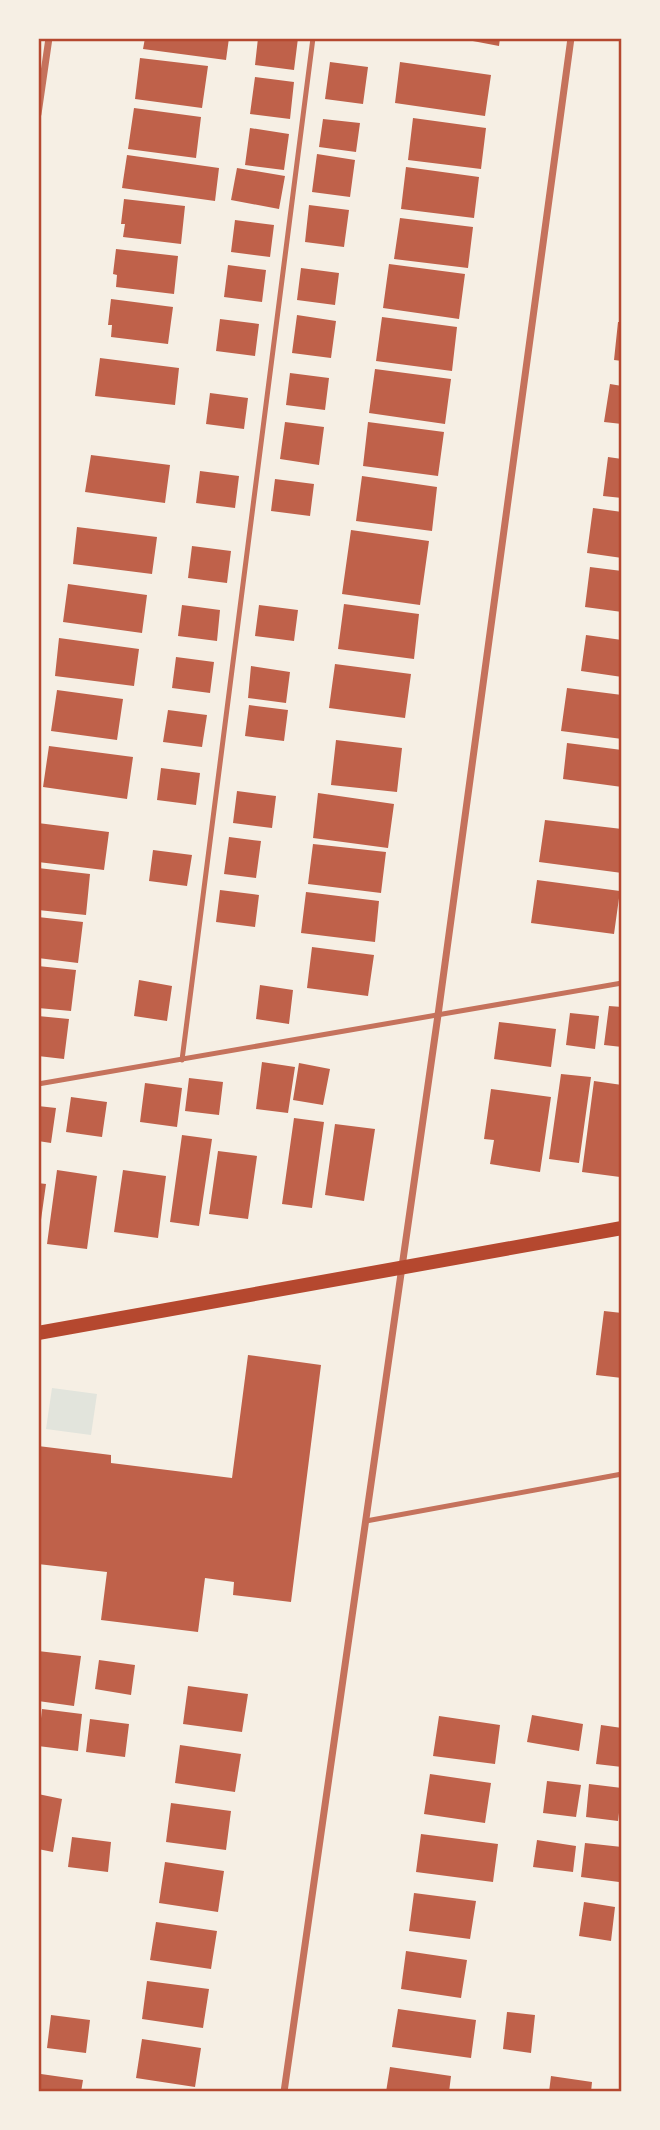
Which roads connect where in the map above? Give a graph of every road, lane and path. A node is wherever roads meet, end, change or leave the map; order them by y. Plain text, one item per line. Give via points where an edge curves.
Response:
1 (49, 38) edge
2 (313, 38) edge
3 (571, 38) edge
4 (38, 114) edge
5 (621, 983) edge
6 (438, 1015) junction
7 (182, 1060) junction
8 (38, 1084) edge
9 (621, 1228) edge
10 (401, 1269) junction
11 (38, 1333) edge
12 (621, 1474) edge
13 (366, 1521) junction
14 (284, 2091) edge

1 - 4 street
2 - 7 lane
3 - 6 street
5 - 6 lane
6 - 7 lane
6 - 10 street
7 - 8 lane
9 - 10 main road
10 - 11 main road
10 - 13 street
12 - 13 lane
13 - 14 street

